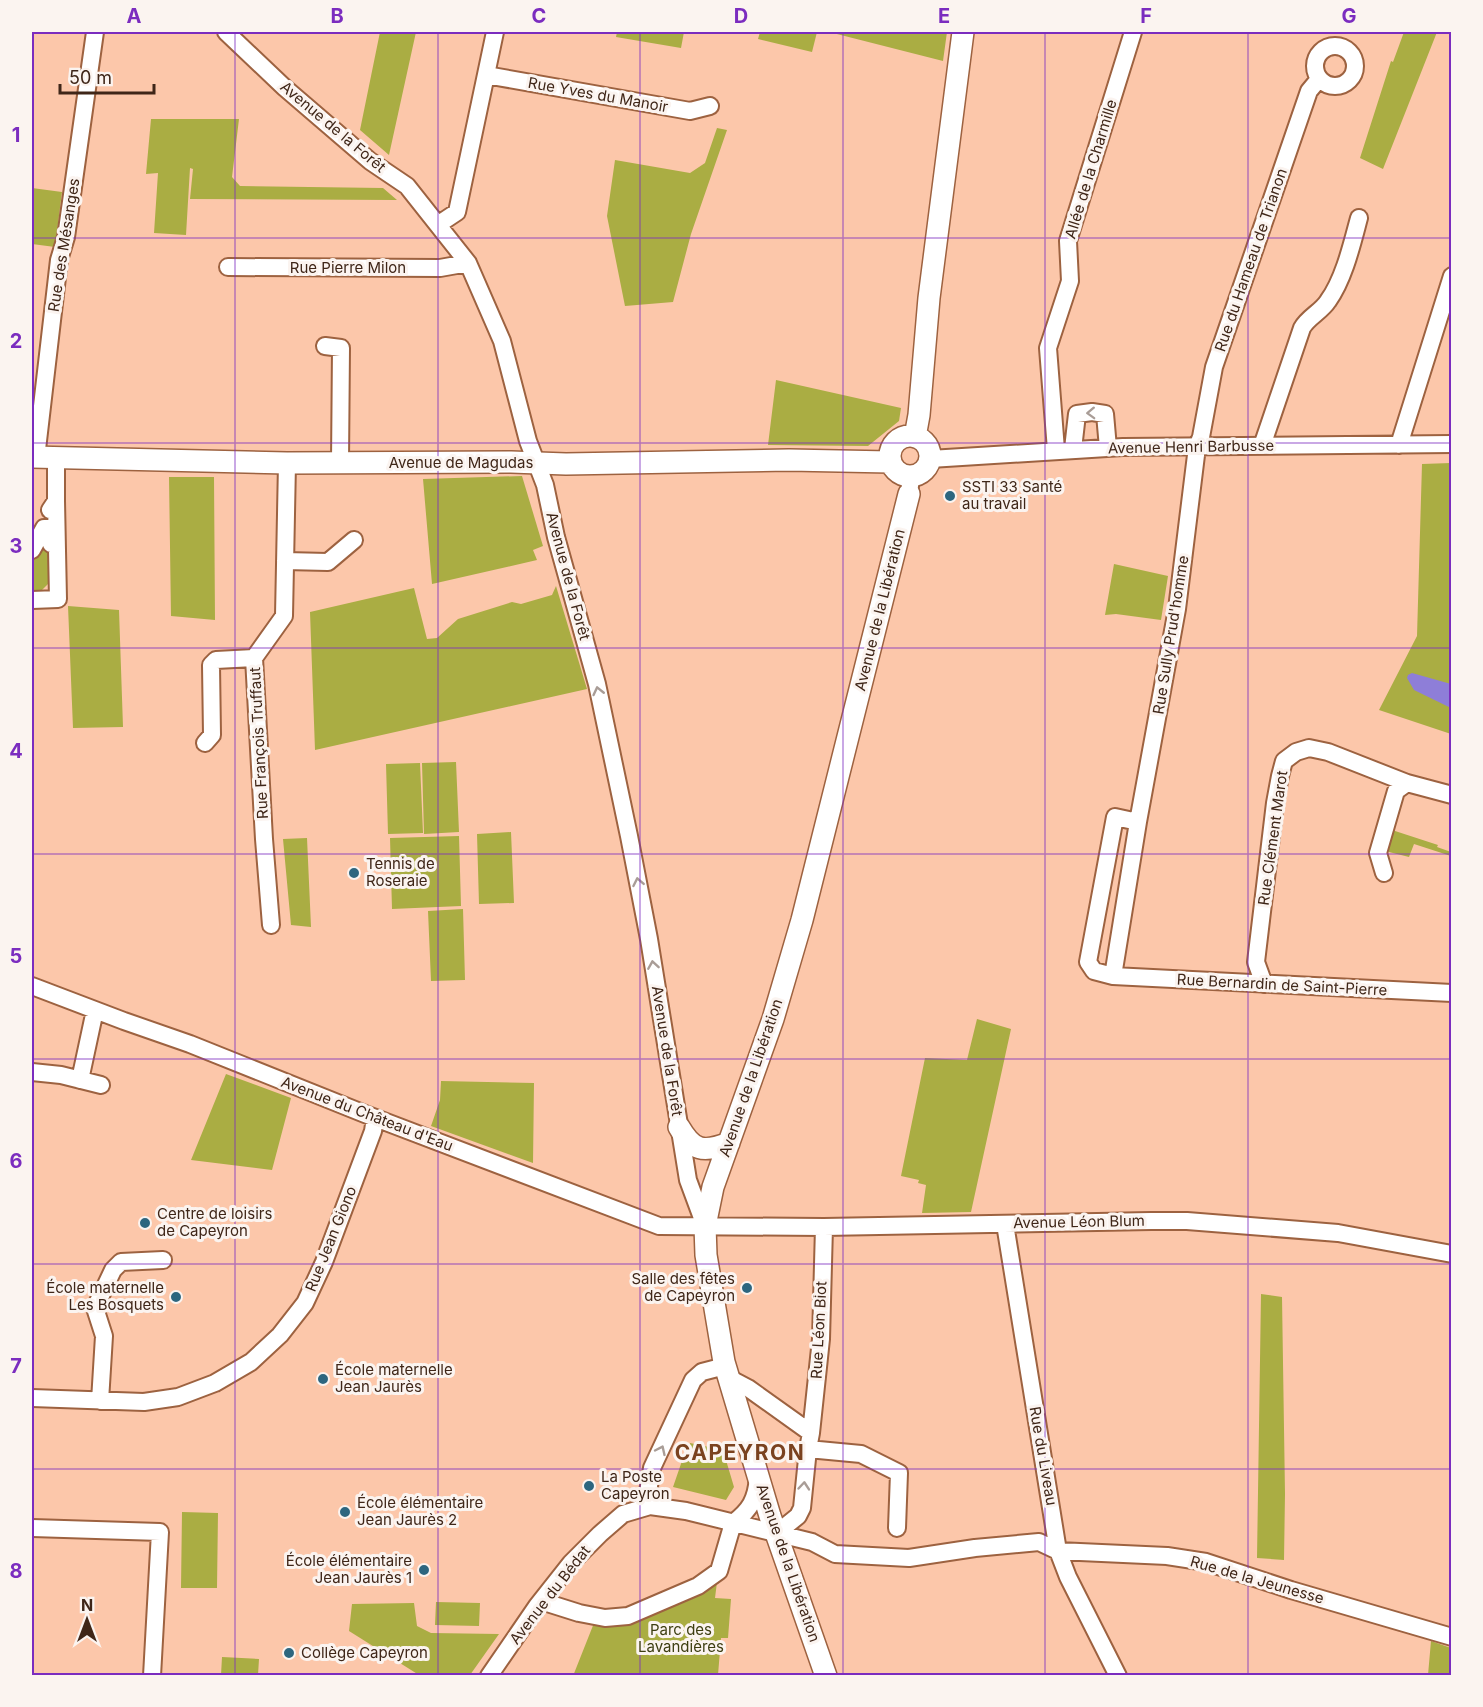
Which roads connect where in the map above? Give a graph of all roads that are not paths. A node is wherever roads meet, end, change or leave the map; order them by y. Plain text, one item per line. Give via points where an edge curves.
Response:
1 (95, 32) edge
2 (226, 32) edge
3 (495, 32) edge
4 (963, 32) edge
5 (1133, 32) edge
6 (486, 75) junction
7 (1319, 79) dead end
8 (710, 105) dead end
9 (1359, 218) dead end
10 (439, 224) junction
11 (468, 263) junction
12 (228, 267) dead end
13 (1452, 276) edge
14 (325, 346) dead end
15 (915, 436) junction
16 (1452, 444) edge
17 (1399, 445) junction
18 (1262, 446) junction
19 (1197, 447) junction
20 (1108, 448) junction
21 (1073, 449) junction
22 (1056, 450) junction
23 (41, 458) edge
24 (930, 459) junction
25 (340, 462) junction
26 (890, 462) junction
27 (287, 463) junction
28 (537, 463) junction
29 (910, 486) junction
30 (56, 501) junction
31 (32, 538) edge
32 (354, 540) dead end
33 (32, 550) edge
34 (285, 561) junction
35 (32, 592) edge
36 (32, 600) edge
37 (255, 658) junction
38 (205, 742) dead end
39 (1407, 783) junction
40 (1452, 795) edge
41 (1138, 822) junction
42 (1384, 873) dead end
43 (271, 925) dead end
44 (1113, 976) junction
45 (1264, 984) junction
46 (32, 986) edge
47 (1452, 993) edge
48 (95, 1010) junction
49 (32, 1072) edge
50 (80, 1080) junction
51 (101, 1085) dead end
52 (375, 1118) junction
53 (679, 1127) junction
54 (729, 1143) junction
55 (1005, 1224) junction
56 (705, 1226) junction
57 (824, 1227) junction
58 (1452, 1254) edge
59 (163, 1260) dead end
60 (727, 1372) junction
61 (32, 1398) edge
62 (100, 1401) junction
63 (809, 1441) junction
64 (758, 1476) junction
65 (650, 1506) junction
66 (733, 1523) junction
67 (32, 1528) edge
68 (897, 1528) dead end
69 (777, 1533) junction
70 (1058, 1551) junction
71 (541, 1601) junction
72 (1452, 1638) edge
73 (152, 1676) edge
74 (489, 1676) edge
75 (826, 1676) edge
76 (1118, 1676) edge

1 - 23 street, Rue des Mésanges via 66,237 59,260
2 - 10 street, Avenue de la Forêt via 370,161 407,186
3 - 6 street
4 - 15 main road
5 - 22 street, Allée de la Charmille via 1068,241 1070,281 1048,348
6 - 8 street, Rue Yves du Manoir via 690,111
6 - 10 street via 457,212
7 - 19 street, Rue du Hameau de Trianon via 1309,91 1214,367
9 - 18 street via 1351,249 1328,302 1302,328
10 - 11 street, Avenue de la Forêt
11 - 12 street, Rue Pierre Milon via 440,268
11 - 28 street, Avenue de la Forêt via 502,341
13 - 17 street
14 - 25 street via 341,348
15 - 24 main road via 928,447
15 - 26 main road via 895,442
16 - 17 street, Avenue Henri Barbusse
17 - 18 street, Avenue Henri Barbusse
18 - 19 street, Avenue Henri Barbusse
19 - 20 street, Avenue Henri Barbusse
19 - 41 street, Rue Sully Prud'homme via 1177,609
20 - 21 street, Avenue Henri Barbusse
20 -> 21 street via 1105,414 1092,412 1077,414
21 - 22 street, Avenue Henri Barbusse
22 - 24 street, Avenue Henri Barbusse
23 - 27 main road, Avenue de Magudas
23 - 30 street, Rue des Mésanges
24 - 29 main road
25 - 27 main road, Avenue de Magudas
25 - 28 main road, Avenue de Magudas
26 - 28 main road, Avenue de Magudas
26 - 29 main road
27 - 34 street, Rue François Truffaut
53 -> 28 street, Avenue de la Forêt via 649,939 597,684
29 - 54 main road, Avenue de la Libération via 802,920
30 - 31 street
30 - 36 street, Rue des Mésanges via 58,599
32 - 34 street via 328,562
33 - 35 street via 44,528 52,530 51,585 46,592
34 - 37 street, Rue François Truffaut via 284,616
37 - 38 street via 216,660 211,665 212,735
37 - 43 street, Rue François Truffaut
39 - 40 street, Rue Clément Marot
39 - 42 street via 1396,791 1378,853
39 - 45 street, Rue Clément Marot via 1309,748 1284,761 1275,803 1256,962
41 - 44 street, Rue Sully Prud'homme
41 - 44 street via 1115,817 1088,962 1094,971
44 - 45 street, Rue Bernardin de Saint-Pierre
45 - 47 street, Rue Bernardin de Saint-Pierre
46 - 48 street, Avenue du Château d'Eau
48 - 50 street
48 - 52 street, Avenue du Château d'Eau
49 - 50 street
50 - 51 street
52 - 56 street, Avenue du Château d'Eau via 659,1226
52 - 62 street, Rue Jean Giono via 324,1262 305,1303 280,1335 251,1362 215,1383 178,1397 144,1402
53 - 54 main road via 696,1148
53 - 56 street, Avenue de la Forêt via 688,1180
54 - 56 main road, Avenue de la Libération via 713,1187
55 - 57 street, Avenue Léon Blum
55 - 58 street, Avenue Léon Blum via 1187,1221 1338,1233
55 - 70 street, Rue du Liveau
56 - 57 street, Avenue Léon Blum
56 - 60 main road, Avenue de la Libération via 706,1255
57 - 63 street, Rue Léon Biot via 821,1339
59 - 62 street via 121,1263 113,1270 95,1308 104,1336
60 - 63 street
60 - 64 main road, Avenue de la Libération
65 -> 60 street via 652,1468 693,1380 702,1372
61 - 62 street, Rue Jean Giono
63 - 68 street via 861,1454 899,1473
69 -> 63 street, Rue Léon Biot via 802,1509
64 - 66 street via 757,1494
64 - 69 main road, Avenue de la Libération
65 - 66 street, Rue de la Jeunesse
65 - 71 street, Avenue du Bédat via 623,1514 600,1534
66 - 69 street, Rue de la Jeunesse
66 - 71 street via 719,1571 698,1586 628,1616 579,1613
67 - 73 street via 160,1533
69 - 70 street, Rue de la Jeunesse via 812,1542 835,1554 909,1558 1040,1542
69 - 75 main road, Avenue de la Libération
70 - 72 street, Rue de la Jeunesse via 1167,1556 1206,1562
70 - 76 street, Rue du Liveau
71 - 74 street, Avenue du Bédat

